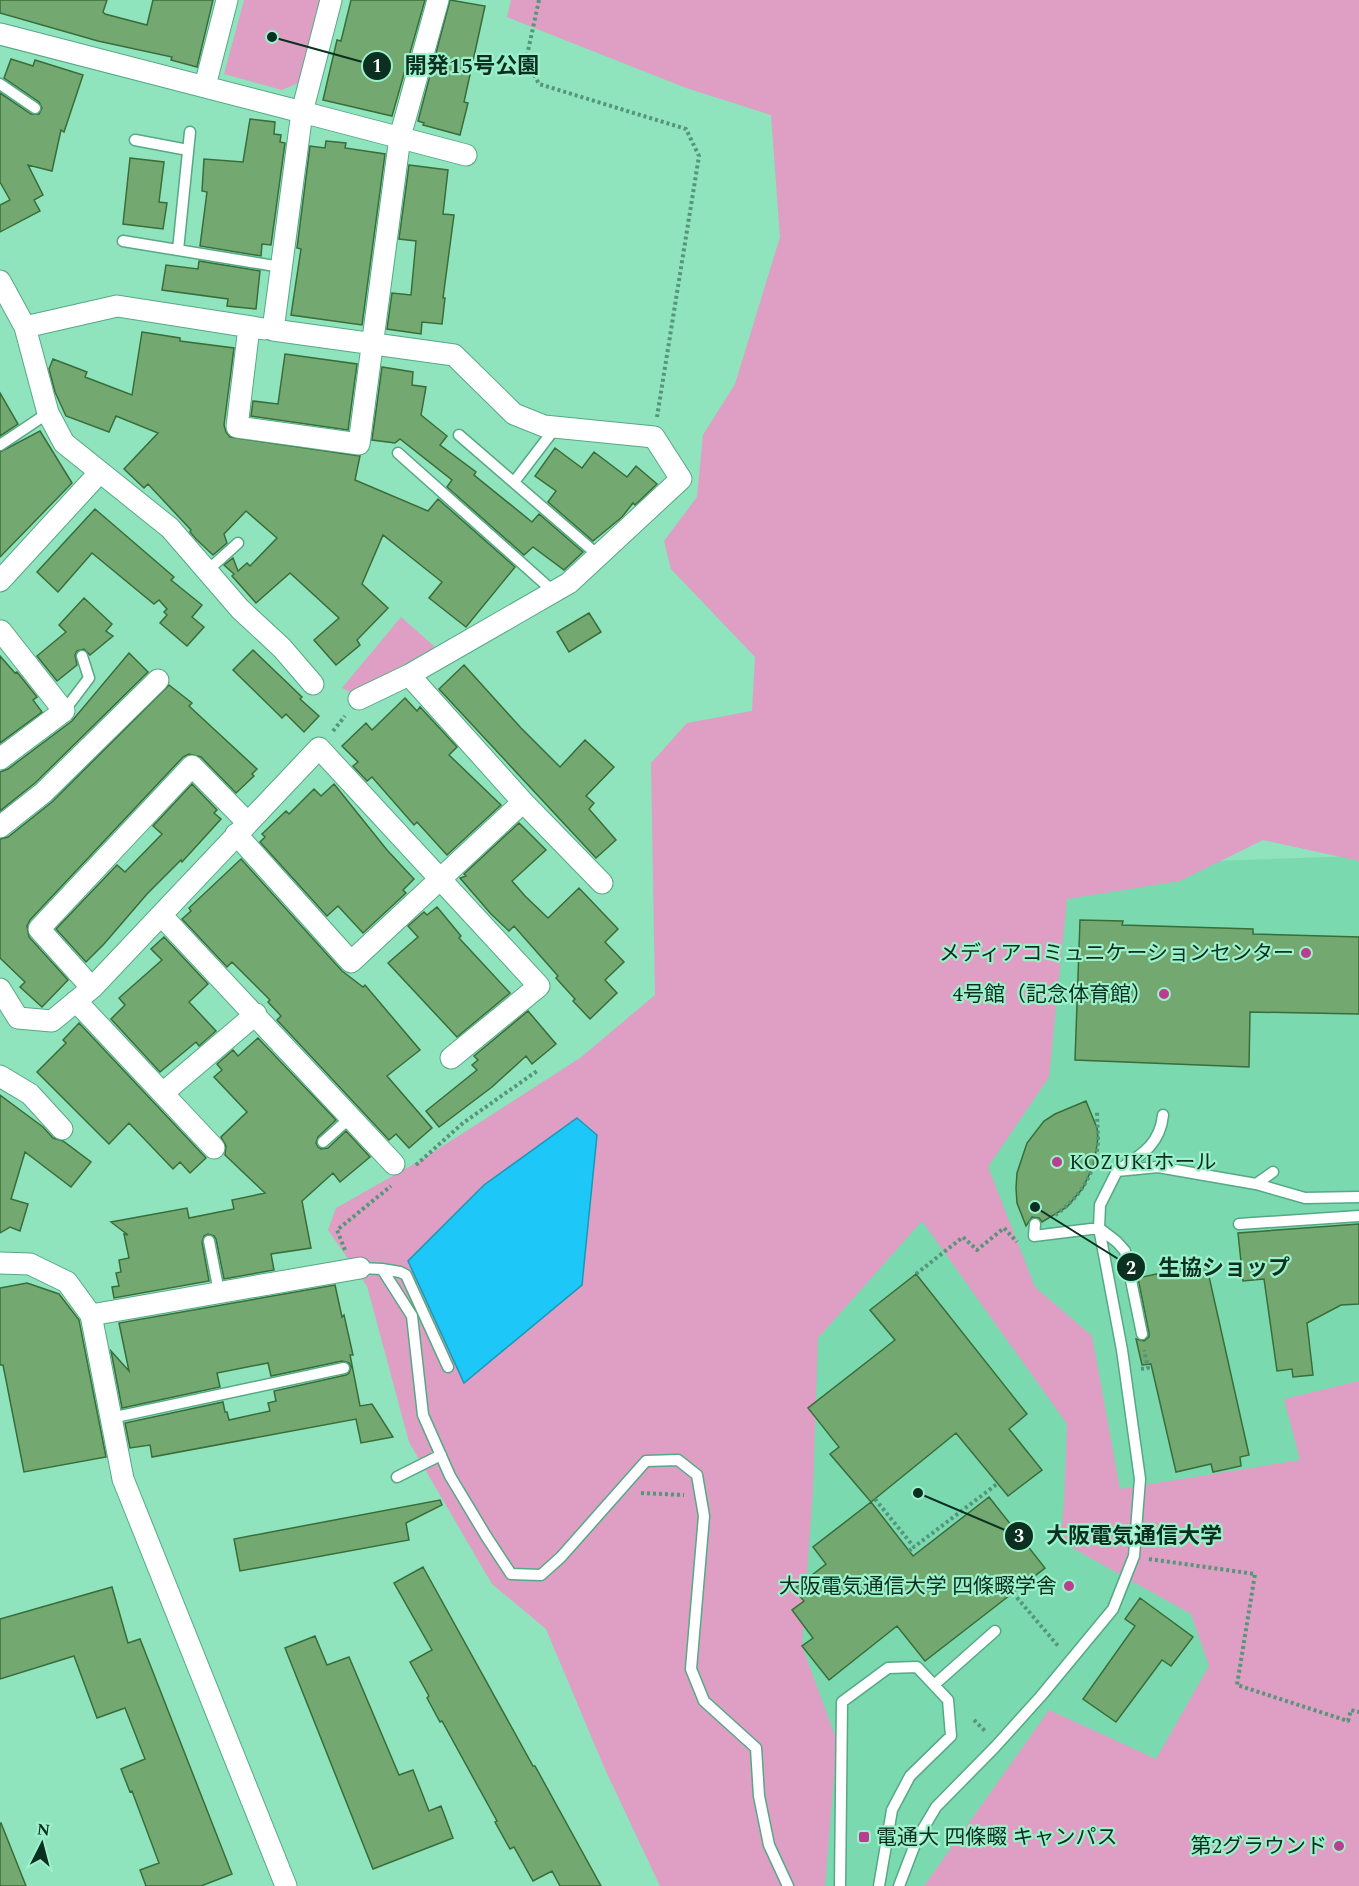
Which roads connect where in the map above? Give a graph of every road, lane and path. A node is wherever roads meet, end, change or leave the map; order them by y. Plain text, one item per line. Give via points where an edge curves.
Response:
1 (227, 0) edge
2 (331, 0) edge
3 (438, 0) edge
4 (539, 0) edge
5 (0, 34) edge
6 (0, 84) edge
7 (204, 86) junction
8 (35, 108) dead end
9 (302, 112) junction
10 (190, 132) dead end
11 (400, 137) junction
12 (135, 140) dead end
13 (188, 150) junction
14 (466, 155) dead end
15 (123, 241) dead end
16 (178, 250) junction
17 (281, 267) junction
18 (0, 281) edge
19 (25, 327) junction
20 (249, 327) junction
21 (273, 330) junction
22 (372, 344) junction
23 (48, 413) junction
24 (556, 427) junction
25 (459, 435) dead end
26 (654, 437) junction
27 (0, 445) edge
28 (398, 453) dead end
29 (100, 472) junction
30 (514, 482) junction
31 (238, 543) dead end
32 (599, 556) junction
33 (207, 571) junction
34 (0, 581) edge
35 (554, 592) junction
36 (1, 631) edge
37 (82, 656) dead end
38 (409, 675) junction
39 (158, 680) dead end
40 (313, 684) dead end
41 (359, 699) joint
42 (64, 711) junction
43 (319, 748) junction
44 (0, 759) edge
45 (524, 802) junction
46 (0, 827) edge
47 (241, 828) junction
48 (441, 880) junction
49 (602, 883) dead end
50 (161, 915) junction
51 (0, 989) edge
52 (84, 995) junction
53 (256, 1014) junction
54 (451, 1058) dead end
55 (537, 1071) dead end
56 (0, 1076) edge
57 (163, 1093) junction
58 (1097, 1111) dead end
59 (1163, 1115) dead end
60 (351, 1117) junction
61 (62, 1129) dead end
62 (323, 1142) dead end
63 (214, 1148) dead end
64 (404, 1166) joint
65 (1118, 1171) junction
66 (1273, 1172) dead end
67 (1256, 1184) junction
68 (379, 1195) dead end
69 (1359, 1197) edge
70 (1359, 1216) edge
71 (1035, 1224) joint
72 (1239, 1224) dead end
73 (1099, 1228) junction
74 (1034, 1236) junction
75 (209, 1241) dead end
76 (0, 1263) edge
77 (357, 1269) junction
78 (382, 1269) junction
79 (916, 1274) dead end
80 (219, 1292) junction
81 (91, 1315) junction
82 (1142, 1334) dead end
83 (448, 1367) dead end
84 (344, 1368) dead end
85 (111, 1418) junction
86 (441, 1455) junction
87 (397, 1477) dead end
88 (997, 1484) dead end
89 (618, 1492) junction
90 (700, 1495) junction
91 (875, 1499) dead end
92 (953, 1518) junction
93 (957, 1522) dead end
94 (915, 1547) junction
95 (909, 1551) dead end
96 (1134, 1556) junction
97 (1013, 1593) dead end
98 (995, 1631) dead end
99 (1052, 1640) dead end
100 (934, 1685) junction
101 (1359, 1712) edge
102 (286, 1886) edge
103 (788, 1886) edge
104 (840, 1886) edge
105 (879, 1886) edge
106 (899, 1886) edge

1 - 7 street
2 - 9 street
3 - 11 street
4 - 26 path via 526,60 540,84 686,129 699,156
5 - 7 street
6 - 8 lane
7 - 9 street
9 - 11 street
9 - 17 street
10 - 13 lane
11 - 14 street
11 - 22 street
12 - 13 lane
13 - 16 lane
15 - 16 lane
16 - 17 lane
17 - 21 street
18 - 19 street
19 - 20 street via 117,306
19 - 23 street
20 - 21 street
20 - 22 street via 237,427 359,444
21 - 22 street
22 - 24 street via 454,355 514,414
23 - 27 lane
23 - 29 street via 64,442
24 - 26 street
24 - 30 lane
25 - 30 lane
26 - 32 street via 681,478
28 - 35 lane
29 - 33 street via 170,528
29 - 34 street
30 - 32 lane
31 - 33 lane
32 - 35 street
33 - 40 street
35 - 38 street
36 - 42 street
37 - 42 lane via 89,678
38 - 41 street
38 - 45 street
39 - 46 street via 43,794
41 - 43 path
42 - 44 street
43 - 47 street
43 - 48 street
45 - 48 street
45 - 49 street
47 - 48 street via 351,962
47 - 50 street
47 - 52 street via 192,766 39,929
48 - 54 street via 539,986
50 - 52 street
50 - 53 street
51 - 52 street via 18,1018 52,1021
52 - 57 street
53 - 57 street
53 - 60 street
55 - 64 path
56 - 61 street via 30,1095
57 - 63 street
58 - 71 path via 1094,1164 1083,1188 1067,1207
59 - 65 lane via 1162,1127 1150,1148
60 - 62 lane
60 - 64 street
65 - 67 lane via 1158,1167
65 - 73 lane via 1100,1204
66 - 67 lane
67 - 69 lane via 1305,1198
68 - 77 path via 337,1230
70 - 72 lane
71 - 74 lane
73 - 74 lane
73 - 82 lane via 1125,1251
73 - 96 lane via 1122,1350 1140,1479
74 - 79 path via 1021,1247 1004,1228 977,1250 963,1236
75 - 80 lane
76 - 81 street via 30,1264 67,1282
77 - 78 lane
77 - 80 street
78 - 83 lane via 406,1275
78 - 86 lane via 412,1316 423,1415
80 - 81 street
81 - 85 street
84 - 85 lane
85 - 102 street via 123,1479
86 - 87 lane
86 - 89 lane via 511,1574 541,1575
88 - 92 path
89 - 90 path
89 - 90 lane via 646,1461 678,1460 697,1475
90 - 103 lane via 704,1516 691,1669 704,1701 756,1748 759,1796 769,1845
91 - 94 path
92 - 93 path
92 - 94 path
94 - 95 path
96 - 101 path via 1255,1574 1237,1685 1348,1721 1351,1710
96 - 106 lane via 1113,1609 1041,1696 936,1807 917,1839
97 - 99 path
98 - 100 lane
100 - 104 lane via 917,1667 888,1668 842,1702
100 - 105 lane via 948,1700 951,1736 910,1776 892,1810

